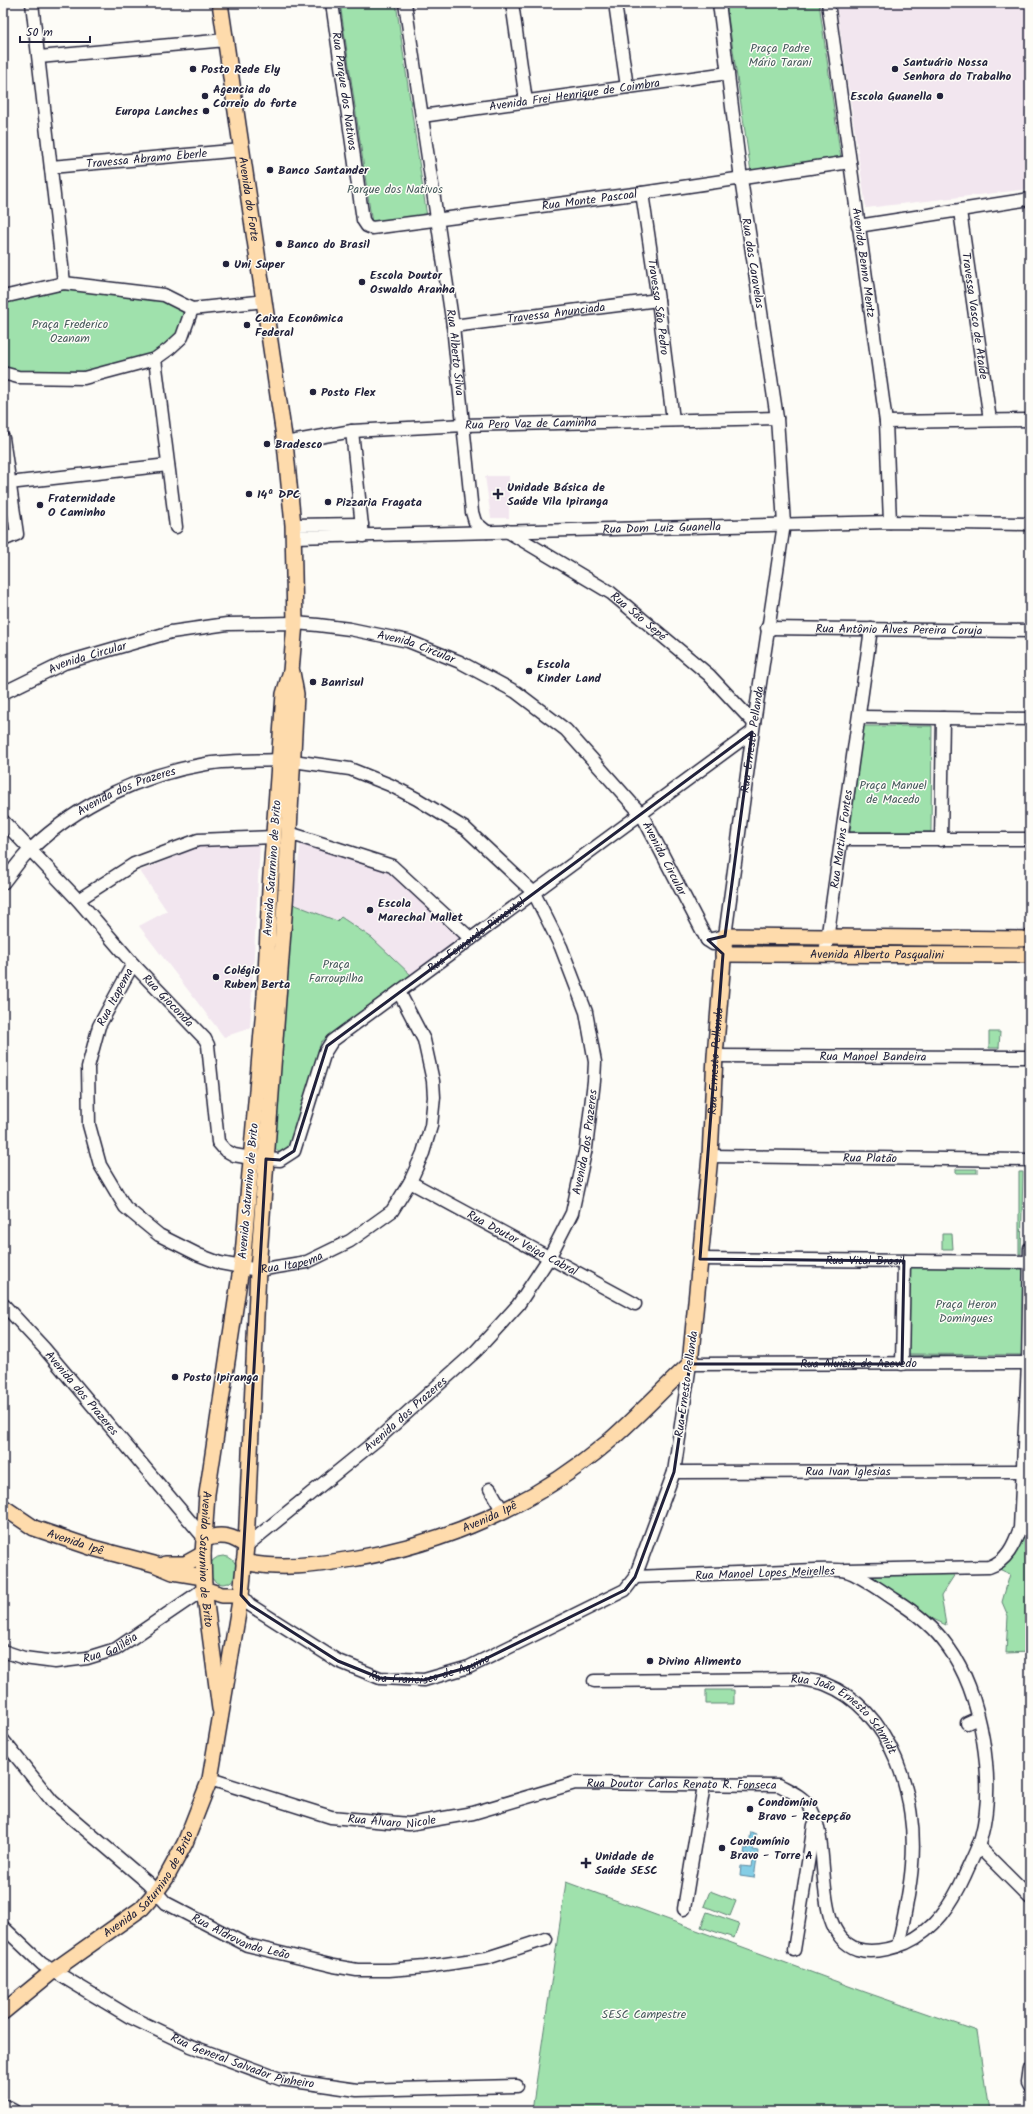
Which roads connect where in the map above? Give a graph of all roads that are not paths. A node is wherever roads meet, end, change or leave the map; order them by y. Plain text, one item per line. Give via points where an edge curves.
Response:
1 (32, 3) edge
2 (220, 3) edge
3 (332, 3) edge
4 (406, 3) edge
5 (512, 3) edge
6 (615, 3) edge
7 (719, 3) edge
8 (828, 3) edge
9 (226, 40) junction
10 (38, 58) junction
11 (728, 73) junction
12 (627, 87) junction
13 (526, 102) junction
14 (422, 116) junction
15 (242, 150) junction
16 (850, 162) junction
17 (51, 167) junction
18 (741, 179) junction
19 (642, 193) junction
20 (1030, 199) edge
21 (960, 211) junction
22 (438, 220) junction
23 (858, 226) junction
24 (64, 283) junction
25 (3, 297) edge
26 (658, 300) junction
27 (264, 301) junction
28 (192, 309) junction
29 (453, 326) junction
30 (155, 359) junction
31 (3, 373) edge
32 (777, 418) junction
33 (673, 420) junction
34 (990, 420) junction
35 (1030, 420) edge
36 (886, 422) junction
37 (464, 425) junction
38 (352, 431) junction
39 (3, 438) edge
40 (3, 441) edge
41 (285, 443) junction
42 (168, 465) junction
43 (9, 483) junction
44 (472, 512) junction
45 (890, 522) junction
46 (784, 524) junction
47 (1030, 524) edge
48 (176, 528) dead end
49 (363, 530) junction
50 (294, 531) junction
51 (506, 531) junction
52 (462, 532) junction
53 (487, 532) junction
54 (3, 540) edge
55 (294, 623) junction
56 (767, 628) junction
57 (871, 630) junction
58 (1030, 631) edge
59 (3, 692) edge
60 (860, 717) junction
61 (943, 718) junction
62 (1030, 719) edge
63 (753, 728) junction
64 (286, 761) junction
65 (642, 815) junction
66 (3, 821) edge
67 (275, 832) junction
68 (289, 833) junction
69 (842, 839) junction
70 (941, 840) junction
71 (1030, 840) edge
72 (29, 850) junction
73 (3, 883) edge
74 (534, 893) junction
75 (78, 900) junction
76 (726, 936) junction
77 (827, 937) junction
78 (471, 939) junction
79 (1030, 939) edge
80 (707, 940) junction
81 (723, 954) junction
82 (825, 954) junction
83 (1030, 955) edge
84 (133, 964) junction
85 (399, 992) junction
86 (715, 1056) junction
87 (1030, 1057) edge
88 (710, 1156) junction
89 (251, 1158) junction
90 (266, 1159) junction
91 (1030, 1160) edge
92 (410, 1182) junction
93 (1030, 1248) edge
94 (549, 1258) junction
95 (700, 1259) junction
96 (904, 1261) junction
97 (1030, 1262) edge
98 (241, 1268) junction
99 (258, 1270) junction
100 (3, 1304) edge
101 (635, 1304) dead end
102 (1028, 1363) junction
103 (690, 1364) junction
104 (902, 1364) junction
105 (1022, 1471) junction
106 (674, 1472) junction
107 (490, 1489) dead end
108 (3, 1507) edge
109 (502, 1510) junction
110 (204, 1539) junction
111 (246, 1546) junction
112 (203, 1554) junction
113 (244, 1562) junction
114 (154, 1564) junction
115 (846, 1570) junction
116 (635, 1577) junction
117 (204, 1583) junction
118 (625, 1590) joint
119 (241, 1595) junction
120 (3, 1651) edge
121 (594, 1682) dead end
122 (220, 1709) junction
123 (978, 1718) junction
124 (966, 1723) dead end
125 (3, 1740) edge
126 (210, 1779) junction
127 (575, 1783) joint
128 (704, 1785) junction
129 (815, 1820) junction
130 (978, 1846) junction
131 (156, 1892) junction
132 (1030, 1898) edge
133 (684, 1909) dead end
134 (3, 1926) edge
135 (546, 1939) dead end
136 (898, 1946) junction
137 (794, 1950) dead end
138 (53, 1971) junction
139 (3, 2012) edge
140 (1030, 2068) edge
141 (517, 2086) dead end
142 (1029, 2086) edge
143 (3, 2105) edge
144 (14, 2111) edge

1 - 10 street
2 - 9 main road, Avenida do Forte
3 - 22 street, Rua Parque dos Nativos via 363,220 372,228
4 - 14 street, Rua Alberto Silva
5 - 13 street
6 - 12 street
7 - 11 street, Rua das Caravelas
8 - 16 street, Avenida Benno Mentz
9 - 10 street
9 - 15 main road, Avenida do Forte
10 - 17 street
11 - 12 street, Avenida Frei Henrique de Coimbra
11 - 18 street, Rua das Caravelas
12 - 13 street, Avenida Frei Henrique de Coimbra
13 - 14 street, Avenida Frei Henrique de Coimbra
14 - 22 street, Rua Alberto Silva
15 - 17 street, Travessa Abramo Eberle
15 - 27 main road, Avenida do Forte
16 - 18 street
16 - 23 street, Avenida Benno Mentz
17 - 24 street
18 - 19 street, Rua Monte Pascoal
18 - 32 street, Rua das Caravelas
19 - 22 street, Rua Monte Pascoal
19 - 26 street, Travessa São Pedro
20 - 21 street
21 - 23 street
21 - 34 street, Travessa Vasco de Ataíde
22 - 29 street, Rua Alberto Silva
23 - 36 street, Avenida Benno Mentz
24 - 25 street
24 - 28 street via 164,295
26 - 29 street, Travessa Anunciada
26 - 33 street, Travessa São Pedro
27 - 28 street
27 - 41 main road, Avenida do Forte
28 - 30 street via 182,336 169,350
29 - 37 street, Rua Alberto Silva
30 - 31 street via 84,378 18,377
30 - 42 street
32 - 33 street, Rua Pero Vaz de Caminha
32 - 46 street, Rua das Caravelas
33 - 37 street, Rua Pero Vaz de Caminha
34 - 35 street
34 - 36 street
36 - 45 street, Avenida Benno Mentz
37 - 38 street, Rua Pero Vaz de Caminha
37 - 44 street, Rua Alberto Silva
38 - 41 street, Rua Pero Vaz de Caminha
38 - 49 street
39 - 40 street
40 - 43 street
41 - 50 main road, Avenida do Forte
42 - 43 street
42 - 48 street
43 - 54 street via 17,534
44 - 52 street via 469,523
44 - 53 street, Rua Alberto Silva via 475,522
45 - 46 street, Rua Dom Luiz Guanella
45 - 47 street, Rua Dom Luiz Guanella
46 - 51 street, Rua Dom Luiz Guanella
46 - 56 street, Rua Ernesto Pellanda
49 - 50 street, Rua Dom Luiz Guanella
49 - 52 street, Rua Dom Luiz Guanella
50 - 55 main road, Avenida Saturnino de Brito
51 - 53 street, Rua Dom Luiz Guanella
51 - 63 street, Rua São Sepé via 611,593 708,675
52 - 53 street, Rua Dom Luiz Guanella
55 - 59 street, Avenida Circular via 227,624 171,632 64,663
55 - 64 main road, Avenida Saturnino de Brito via 291,671 296,694
55 - 65 street, Avenida Circular via 350,629 408,641 460,662 516,692 566,730
56 - 57 street, Rua Antônio Alves Pereira Coruja
56 - 63 street, Rua Ernesto Pellanda
57 - 58 street, Rua Antônio Alves Pereira Coruja
57 - 60 street, Rua Martins Fontes
60 - 61 street
60 - 69 street, Rua Martins Fontes
61 - 62 street
61 - 70 street
63 - 65 street, Rua Fernando Pimentel
63 - 76 street, Rua Ernesto Pellanda
64 - 67 main road, Avenida Saturnino de Brito
64 - 68 main road, Avenida Saturnino de Brito
64 - 72 street, Avenida dos Prazeres via 206,764 145,780 98,800
64 - 74 street, Avenida dos Prazeres via 350,769 417,799 466,829
65 - 74 street, Rua Fernando Pimentel
65 - 80 street, Avenida Circular
66 - 72 street, Rua Gioconda
67 - 68 main road
67 - 75 street via 198,840 134,864
67 - 89 main road, Avenida Saturnino de Brito via 265,996
68 - 78 street via 392,866
68 - 90 main road, Avenida Saturnino de Brito
69 - 70 street
69 - 77 street, Rua Martins Fontes
70 - 71 street
72 - 73 street, Avenida dos Prazeres
72 - 75 street, Rua Gioconda
74 - 78 street, Rua Fernando Pimentel
74 - 94 street, Avenida dos Prazeres via 561,947 586,1012 595,1062 586,1148 572,1213
75 - 84 street, Rua Gioconda
76 - 77 main road, Avenida Alberto Pasqualini
76 - 80 street
76 - 81 main road, Rua Ernesto Pellanda
77 - 79 main road, Avenida Alberto Pasqualini
77 - 82 street, Rua Martins Fontes
78 - 85 street, Rua Fernando Pimentel
80 - 81 street, Avenida Circular
81 - 82 main road, Avenida Alberto Pasqualini
81 - 86 main road, Rua Ernesto Pellanda
82 - 83 main road, Avenida Alberto Pasqualini
84 - 89 street, Rua Gioconda via 205,1039 208,1045 218,1142 234,1155
84 - 98 street, Rua Itapema via 99,1026 88,1067 89,1125 100,1165 125,1207 159,1235 199,1255
85 - 90 street, Rua Fernando Pimentel via 327,1046 294,1151 280,1160
85 - 92 street, Rua Itapema via 424,1040 431,1066 434,1096 433,1116 427,1140
86 - 87 street, Rua Manoel Bandeira
86 - 88 main road, Rua Ernesto Pellanda
88 - 91 street, Rua Platão
88 - 95 main road, Rua Ernesto Pellanda
89 - 90 street, Rua Fernando Pimentel
89 - 98 main road, Avenida Saturnino de Brito
90 - 99 main road, Avenida Saturnino de Brito
92 - 94 street, Rua Doutor Veiga Cabral
92 - 99 street, Rua Itapema via 392,1210 350,1241 307,1262
93 - 97 street
94 - 101 street, Rua Doutor Veiga Cabral
94 - 111 street, Avenida dos Prazeres via 518,1305 476,1351 378,1439
95 - 96 street, Rua Vital Brasil
95 - 103 main road, Rua Ernesto Pellanda
96 - 97 street, Rua Vital Brasil
96 - 104 street
97 - 102 street
98 - 99 street, Rua Itapema
98 - 110 main road, Avenida Saturnino de Brito via 207,1494
99 - 111 main road, Avenida Saturnino de Brito
100 - 110 street, Avenida dos Prazeres via 44,1348
102 - 104 street, Rua Aluizio de Azevedo
102 - 105 street
103 - 104 street, Rua Aluizio de Azevedo
103 - 106 street, Rua Ernesto Pellanda
103 - 109 main road, Avenida Ipê via 606,1443 549,1485
105 - 106 street, Rua Ivan Iglesias
105 - 115 street via 1020,1528 1009,1553 996,1564 989,1567
106 - 116 street, Rua Ernesto Pellanda
107 - 109 street
108 - 114 main road, Avenida Ipê via 34,1528 93,1548
109 - 113 main road, Avenida Ipê via 455,1533 394,1551 297,1565 257,1565
110 - 111 main road via 225,1535 236,1538
110 - 112 main road, Avenida Saturnino de Brito
111 - 113 main road, Avenida Saturnino de Brito
112 - 114 main road, Avenida Ipê via 185,1564
112 - 117 main road, Avenida Saturnino de Brito
113 - 119 main road, Avenida Saturnino de Brito
114 - 117 main road, Avenida Ipê
115 - 116 street, Rua Manoel Lopes Meirelles
115 - 123 street, Rua Manoel Lopes Meirelles via 903,1604 936,1632 950,1649 960,1668
116 - 118 street, Rua Ernesto Pellanda
117 - 119 main road, Avenida Ipê via 222,1595
117 - 120 street, Rua Galiléia via 116,1649 87,1658 55,1662 24,1658
117 - 122 main road, Avenida Saturnino de Brito
118 - 119 street, Rua Francisco de Aquino via 469,1667 424,1680 380,1678 338,1661 250,1605
119 - 122 main road, Avenida Saturnino de Brito
121 - 136 street, Rua João Ernesto Schmidt via 801,1679 825,1684 848,1697 877,1724 892,1751 903,1779 912,1819 912,1864
122 - 126 main road, Avenida Saturnino de Brito
123 - 124 street
123 - 130 street, Rua Manoel Lopes Meirelles via 986,1754 987,1778 984,1824
125 - 131 street, Rua Aldrovando Leão via 52,1801
126 - 127 street, Rua Álvaro Nicole via 331,1817 409,1824 473,1813
126 - 131 main road, Avenida Saturnino de Brito via 185,1843
127 - 128 street, Rua Doutor Carlos Renato R. Fonseca
128 - 129 street, Rua Doutor Carlos Renato R. Fonseca via 779,1785 796,1793 809,1806
128 - 133 street
129 - 136 street, Rua Doutor Carlos Renato R. Fonseca via 830,1918 836,1930 845,1942 856,1949 872,1951
129 - 137 street
130 - 132 street
130 - 136 street, Rua Doutor Carlos Renato R. Fonseca via 958,1889 936,1923 918,1938
131 - 135 street, Rua Aldrovando Leão via 166,1903 247,1945 311,1962 357,1970 425,1967 487,1958
131 - 138 main road, Avenida Saturnino de Brito via 142,1908
134 - 138 street, Rua General Salvador Pinheiro via 42,1964
138 - 139 main road, Avenida Saturnino de Brito
138 - 141 street, Rua General Salvador Pinheiro via 130,2016 184,2043 280,2079 357,2090
140 - 142 street
143 - 144 street

